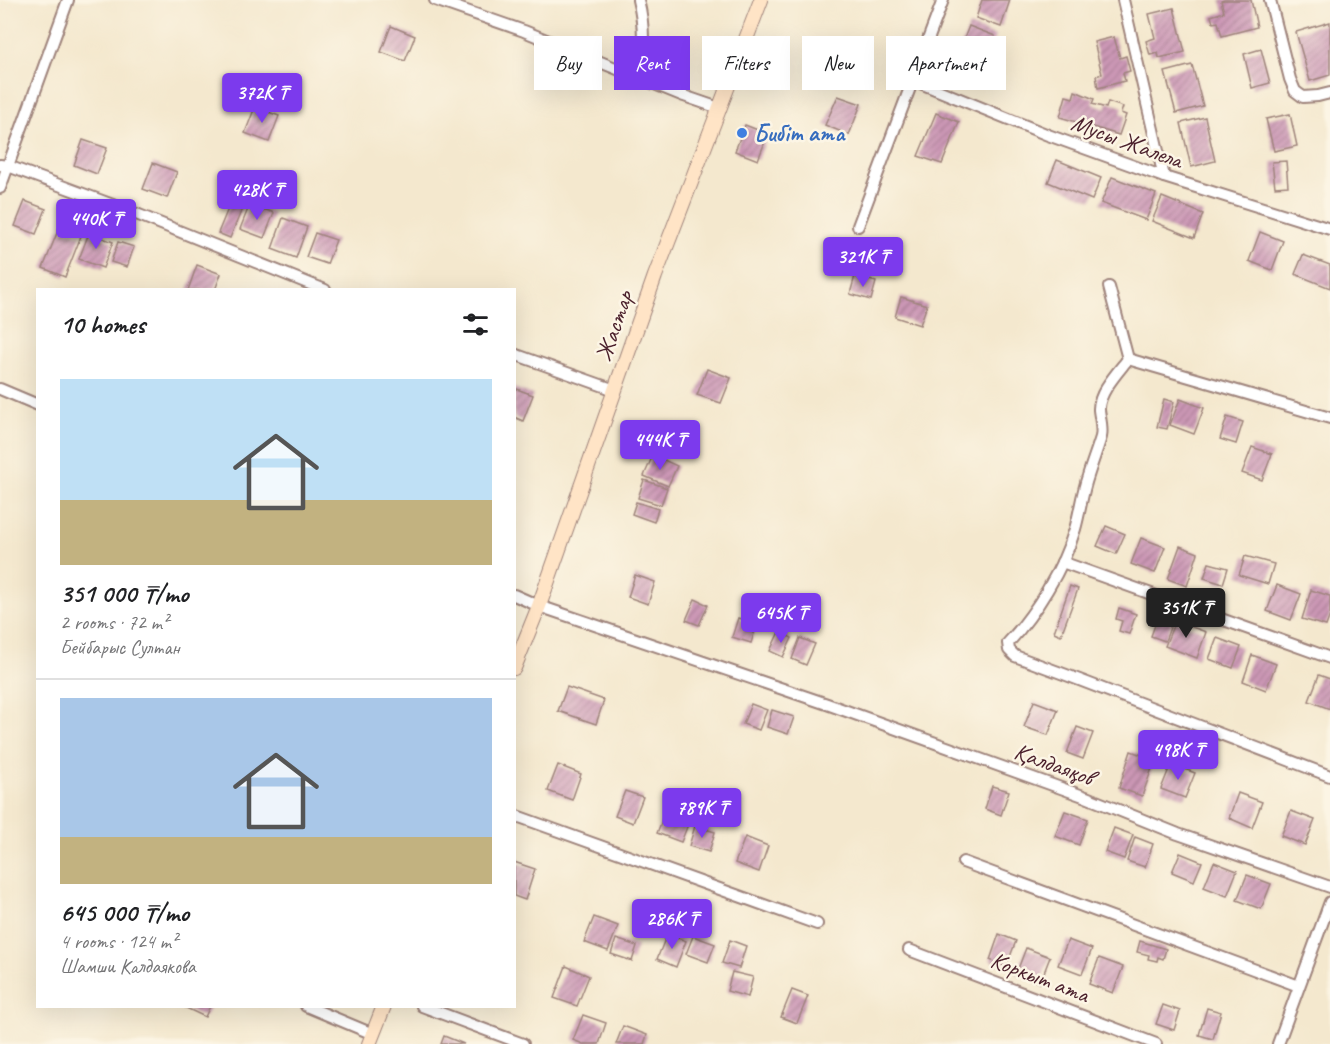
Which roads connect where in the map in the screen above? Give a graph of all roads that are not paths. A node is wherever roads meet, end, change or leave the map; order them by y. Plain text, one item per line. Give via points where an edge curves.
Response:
1 (68, 0) edge
2 (435, 0) edge
3 (638, 0) edge
4 (761, 0) edge
5 (944, 0) edge
6 (1123, 0) edge
7 (1270, 0) edge
8 (643, 36) edge
9 (930, 36) edge
10 (614, 67) edge
11 (670, 90) edge
12 (909, 90) edge
13 (938, 90) edge
14 (1330, 93) edge
15 (720, 108) junction
16 (4, 166) edge
17 (1164, 177) junction
18 (0, 188) edge
19 (858, 226) dead end
20 (1330, 230) edge
21 (1109, 287) dead end
22 (320, 288) edge
23 (516, 355) edge
24 (1128, 359) junction
25 (0, 389) edge
26 (615, 390) junction
27 (36, 404) edge
28 (1330, 418) edge
29 (1062, 562) junction
30 (516, 596) edge
31 (539, 606) junction
32 (1330, 658) edge
33 (516, 663) edge
34 (1330, 776) edge
35 (516, 816) edge
36 (963, 862) dead end
37 (1330, 887) edge
38 (1330, 902) edge
39 (817, 924) dead end
40 (909, 950) dead end
41 (1299, 986) junction
42 (310, 1008) edge
43 (383, 1008) edge
44 (427, 1008) edge
45 (371, 1039) edge
46 (523, 1044) edge
47 (1156, 1044) edge
48 (1278, 1044) edge

1 - 16 street
2 - 10 street
3 - 8 street
4 - 15 street, Жастар
5 - 9 street
6 - 17 street
7 - 14 street via 1295,91 1303,97
11 - 15 street
12 - 19 street
13 - 17 street, Мусы Жалела
15 - 26 street, Жастар
16 - 18 street
16 - 22 street via 129,211
17 - 20 street, Мусы Жалела
21 - 24 street
23 - 26 street
24 - 28 street
24 - 29 street via 1100,399 1102,431 1075,530
25 - 27 street
26 - 31 street, Жастар
29 - 32 street
29 - 34 street via 1048,589 1008,644 1015,656
30 - 31 street, Қалдаяқов
31 - 33 street, Жастар
31 - 37 street, Қалдаяқов via 864,717
35 - 39 street
36 - 41 street
38 - 41 street
40 - 47 street, Коркыт ата
41 - 48 street
42 - 45 street
43 - 45 street
44 - 46 street

